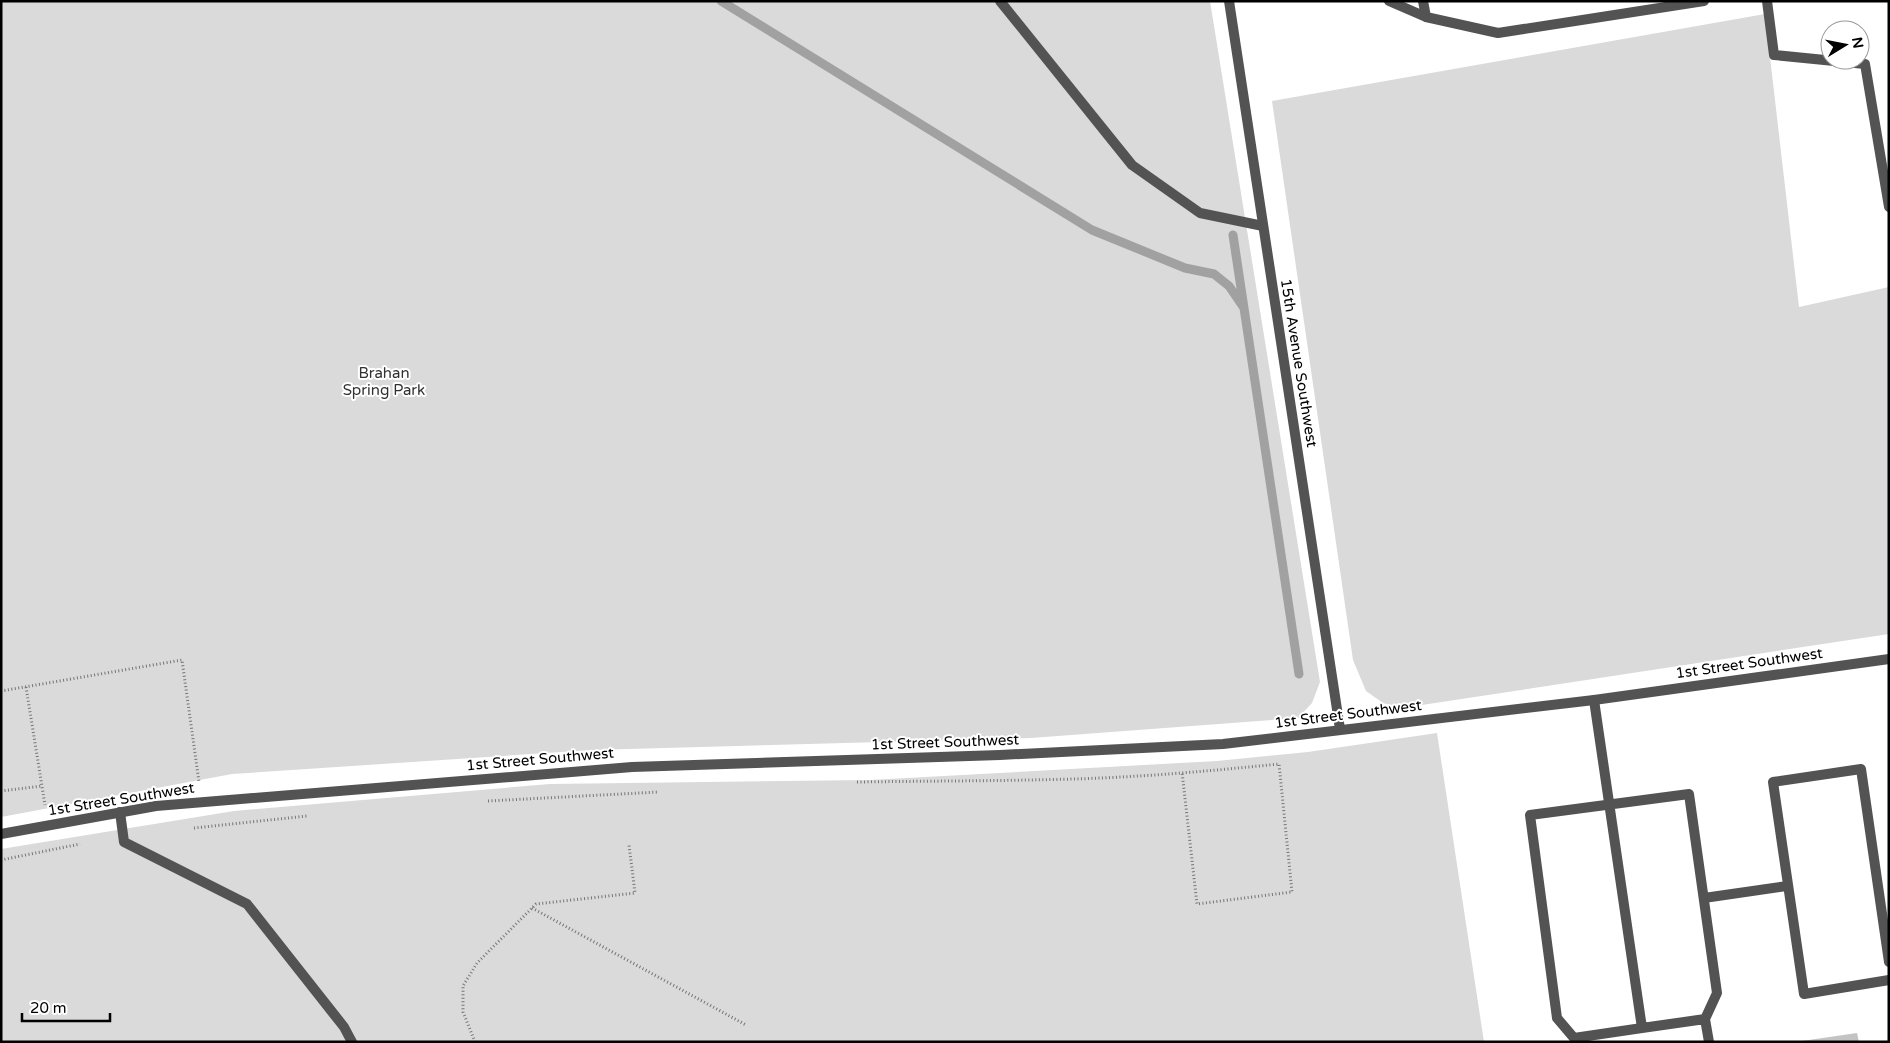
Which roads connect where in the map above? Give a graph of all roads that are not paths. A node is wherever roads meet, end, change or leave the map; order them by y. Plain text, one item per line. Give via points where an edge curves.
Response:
1 (1000, 1) edge
2 (1229, 1) edge
3 (1389, 1) edge
4 (1423, 1) edge
5 (1704, 1) edge
6 (1767, 1) edge
7 (1676, 3) edge
8 (1426, 17) junction
9 (1889, 207) edge
10 (1263, 226) junction
11 (1889, 659) edge
12 (1594, 700) junction
13 (1340, 729) junction
14 (1608, 804) junction
15 (120, 812) junction
16 (1, 834) edge
17 (1787, 886) junction
18 (1704, 898) junction
19 (1889, 962) edge
20 (1889, 980) edge
21 (1705, 1019) junction
22 (1642, 1028) junction
23 (1574, 1040) edge
24 (352, 1042) edge
25 (1709, 1042) edge

1 - 10 street via 1132,165 1200,213
2 - 10 street, 15th Avenue Southwest
3 - 8 street
4 - 8 street
5 - 7 street
6 - 9 street via 1774,55 1865,64
7 - 8 street via 1498,33
10 - 13 street, 15th Avenue Southwest
11 - 12 street, 1st Street Southwest
12 - 13 street, 1st Street Southwest
12 - 14 street
13 - 15 street, 1st Street Southwest via 1223,744 1000,756 632,767 156,806
14 - 18 street via 1689,794
14 - 22 street
14 - 23 street via 1530,815 1557,1018
15 - 16 street, 1st Street Southwest
15 - 24 street via 124,842 247,904 344,1027
17 - 18 street
17 - 19 street via 1774,782 1860,769
17 - 20 street via 1804,994
18 - 21 street via 1717,993
21 - 22 street
21 - 25 street
22 - 23 street

